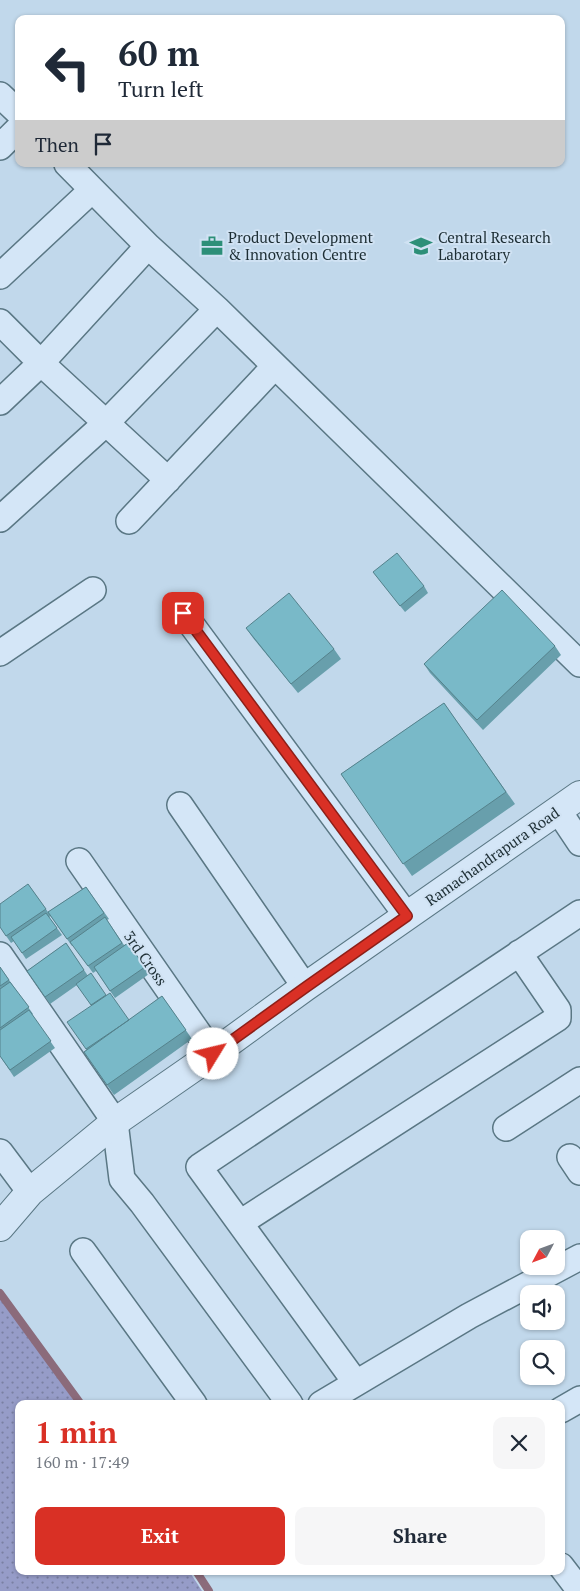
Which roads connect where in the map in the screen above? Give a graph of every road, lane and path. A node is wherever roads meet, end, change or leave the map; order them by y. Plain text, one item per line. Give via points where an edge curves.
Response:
1 (0, 95) edge
2 (15, 109) edge
3 (15, 132) edge
4 (0, 147) edge
5 (70, 167) edge
6 (92, 190) junction
7 (148, 246) junction
8 (0, 276) edge
9 (217, 309) junction
10 (0, 322) edge
11 (41, 363) junction
12 (274, 366) junction
13 (0, 402) edge
14 (106, 423) junction
15 (168, 480) junction
16 (0, 519) edge
17 (129, 521) dead end
18 (93, 590) dead end
19 (183, 613) dead end
20 (0, 653) edge
21 (580, 664) edge
22 (580, 794) edge
23 (180, 805) dead end
24 (558, 810) junction
25 (580, 844) edge
26 (79, 861) dead end
27 (580, 913) edge
28 (407, 916) junction
29 (519, 953) junction
30 (0, 955) edge
31 (306, 987) junction
32 (213, 1054) junction
33 (580, 1080) edge
34 (115, 1122) junction
35 (506, 1128) dead end
36 (0, 1152) edge
37 (30, 1192) junction
38 (240, 1223) junction
39 (0, 1227) edge
40 (83, 1251) dead end
41 (580, 1257) edge
42 (356, 1383) junction
43 (191, 1400) edge
44 (287, 1400) edge
45 (328, 1400) edge
46 (565, 1571) edge
47 (580, 1591) edge

1 - 2 street
3 - 4 street
5 - 6 street
6 - 7 street
6 - 8 street
7 - 9 street
7 - 11 street
9 - 12 street
9 - 14 street
10 - 11 street
11 - 13 street
11 - 14 street
12 - 15 street
12 - 21 street
14 - 15 street
14 - 16 street
15 - 17 street
18 - 20 street
19 - 28 street
22 - 24 street, Ramachandrapura Road
23 - 31 street
24 - 25 street
24 - 28 street, Ramachandrapura Road
26 - 32 street, 3rd Cross
27 - 29 street
28 - 31 street, Ramachandrapura Road
29 - 38 street via 199,1167
29 - 38 street via 558,1010 558,1018
30 - 34 street
31 - 32 street, Ramachandrapura Road
32 - 34 street, Ramachandrapura Road
33 - 35 street
34 - 37 street, Ramachandrapura Road
34 - 44 street via 122,1179
36 - 37 street
37 - 39 street, Ramachandrapura Road
38 - 42 street
40 - 43 street
41 - 42 street via 470,1316
42 - 45 street
46 - 47 street

